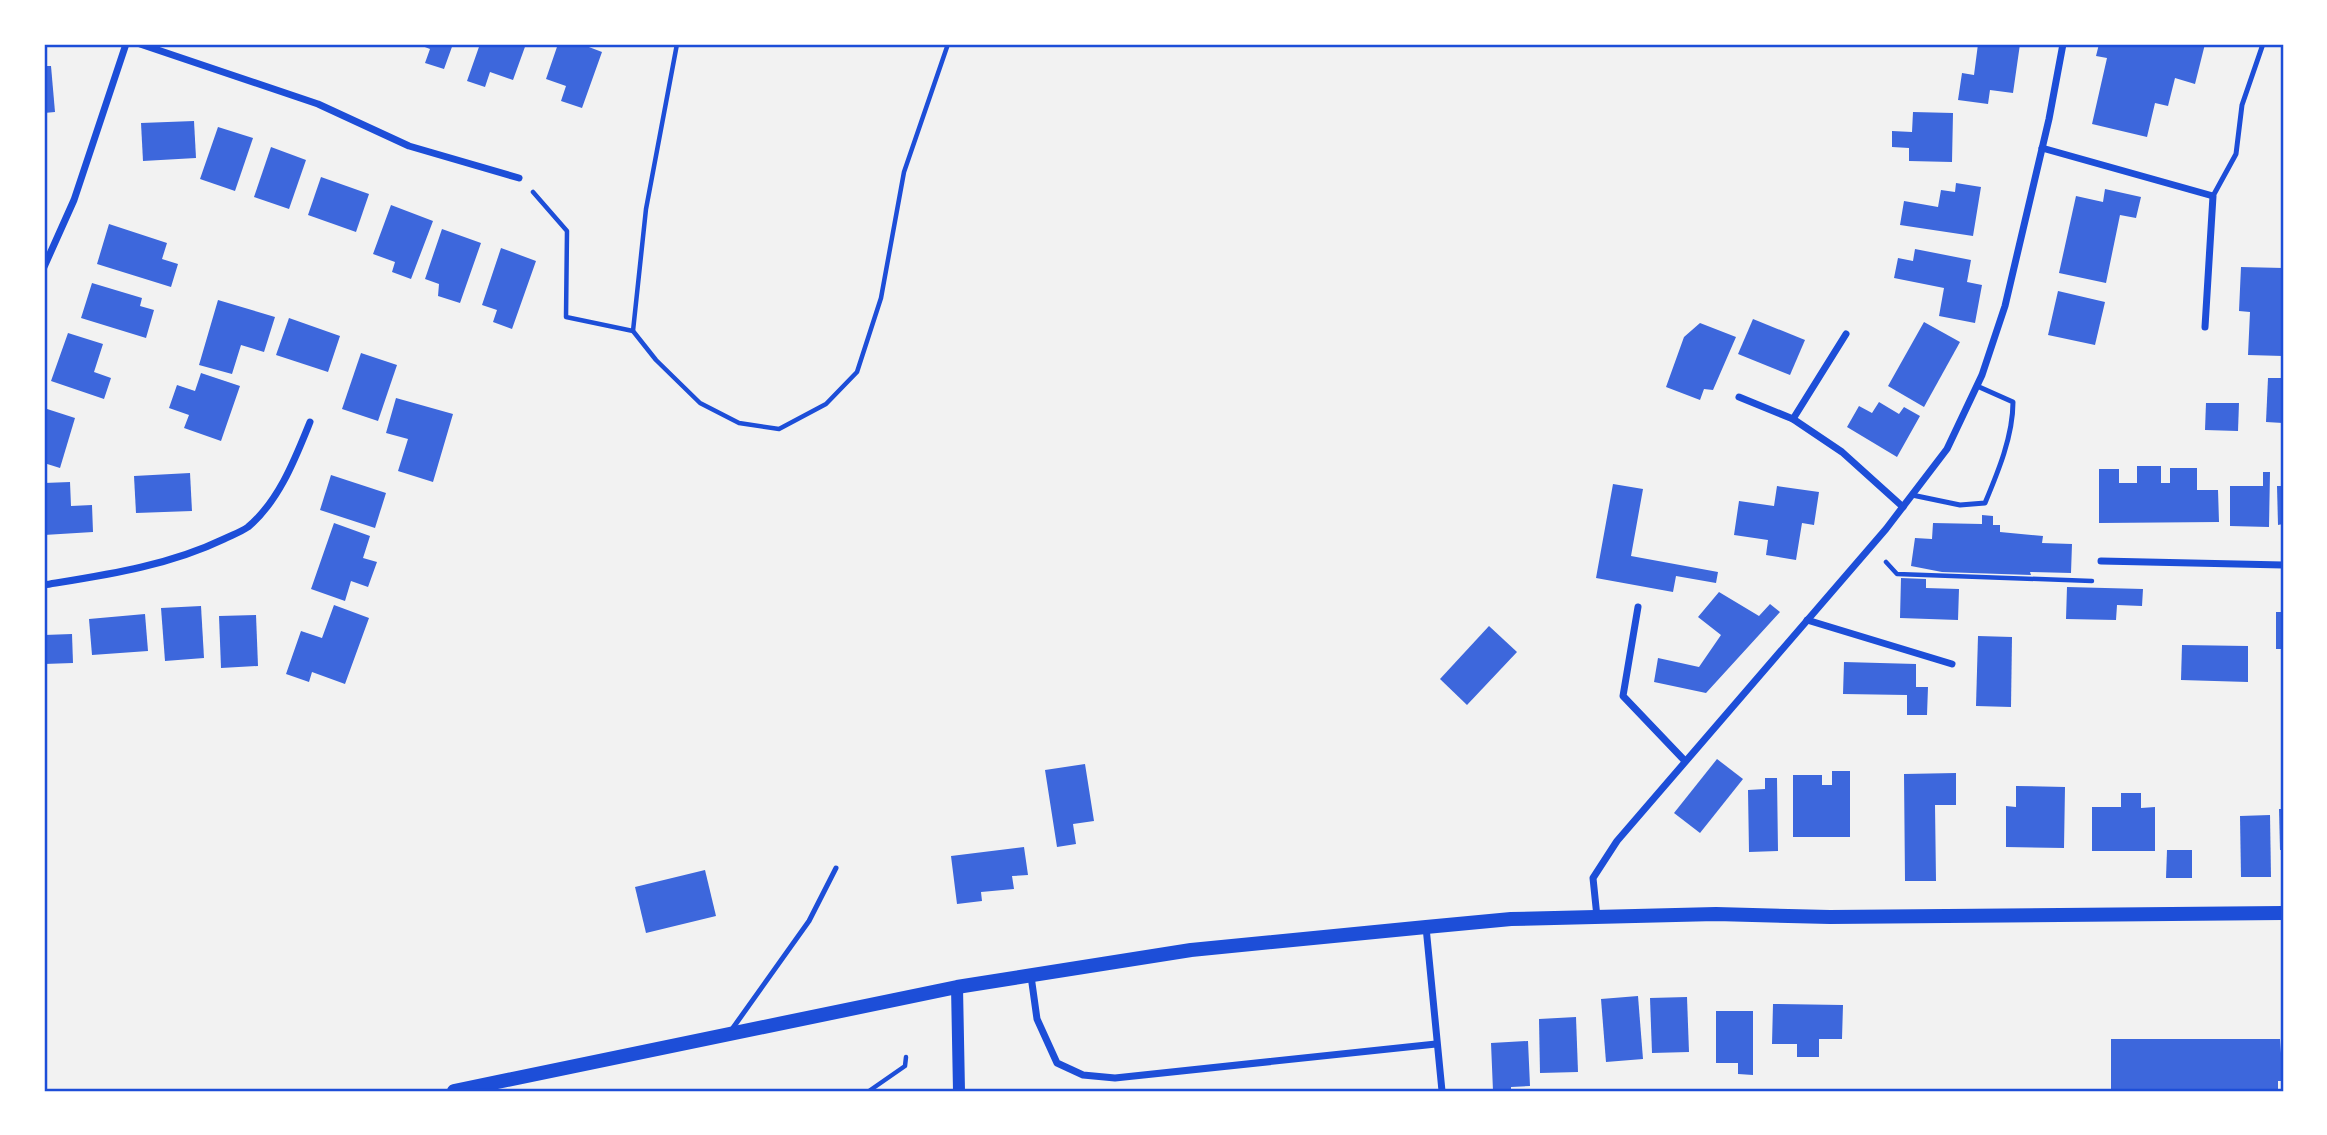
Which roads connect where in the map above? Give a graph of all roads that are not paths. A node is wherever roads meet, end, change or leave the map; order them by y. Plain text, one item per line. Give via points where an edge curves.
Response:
1 (126, 44) edge
2 (140, 44) edge
3 (2063, 44) edge
4 (2263, 44) edge
5 (2042, 148) junction
6 (519, 178) road end
7 (2213, 196) junction
8 (44, 267) edge
9 (2205, 327) dead end
10 (1846, 334) dead end
11 (1977, 386) junction
12 (1739, 397) dead end
13 (1793, 419) junction
14 (310, 422) dead end
15 (1912, 495) junction
16 (1903, 507) junction
17 (2101, 561) road end
18 (2283, 565) edge
19 (44, 585) edge
20 (1638, 607) dead end
21 (1807, 620) junction
22 (1952, 664) dead end
23 (1685, 761) junction
24 (836, 869) dead end
25 (2283, 913) edge
26 (1597, 917) junction
27 (1426, 927) junction
28 (1031, 976) junction
29 (957, 987) junction
30 (728, 1034) junction
31 (1436, 1044) junction
32 (454, 1091) edge
33 (959, 1091) edge
34 (1441, 1091) edge

1 - 8 street via 74,200
2 - 6 street via 317,104 409,146
3 - 5 street
4 - 7 lane via 2242,105 2236,154
5 - 7 street
5 - 11 street via 2005,306
7 - 9 street
10 - 13 street
11 - 15 street via 1947,449
11 - 15 lane via 2013,402 2008,436 1985,503 1959,505
12 - 13 street
13 - 16 street via 1842,452
14 - 19 street via 270,503 247,528 197,552 129,571
15 - 16 street
16 - 21 street
17 - 18 street
20 - 23 street via 1623,696
21 - 22 street
21 - 23 street
23 - 26 street via 1617,841 1593,878
24 - 30 lane via 809,921
25 - 26 main road
26 - 27 main road
27 - 28 main road via 1191,950
27 - 31 street
28 - 29 main road
28 - 31 street via 1037,1019 1057,1063 1083,1075 1115,1078
29 - 30 main road
29 - 33 street
30 - 32 main road
31 - 34 street

